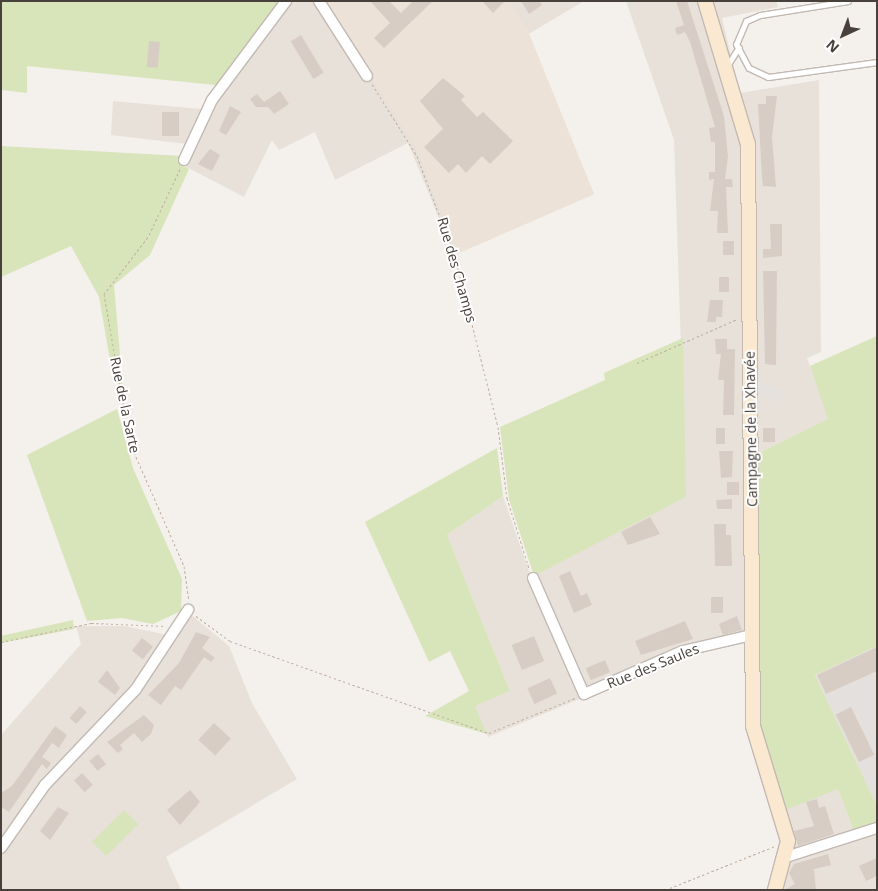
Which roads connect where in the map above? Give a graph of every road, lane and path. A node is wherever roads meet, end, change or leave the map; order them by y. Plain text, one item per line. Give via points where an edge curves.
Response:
1 (286, 1) edge
2 (319, 1) edge
3 (705, 1) edge
4 (848, 1) edge
5 (738, 48) junction
6 (877, 62) edge
7 (727, 66) junction
8 (367, 76) joint
9 (184, 160) joint
10 (750, 315) junction
11 (637, 363) dead end
12 (529, 566) dead end
13 (533, 578) dead end
14 (188, 610) junction
15 (182, 622) junction
16 (752, 635) junction
17 (1, 642) edge
18 (584, 694) junction
19 (877, 828) edge
20 (788, 841) junction
21 (1, 848) edge
22 (786, 857) junction
23 (665, 890) edge
24 (775, 890) edge

1 - 9 street via 212,100
2 - 8 street
3 - 7 street, Campagne de la Xhavée
4 - 5 lane via 760,15 746,21 739,32
5 - 6 lane via 749,68 768,77
5 - 7 lane
7 - 10 street, Campagne de la Xhavée via 748,144
8 - 12 path, Rue des Champs via 417,156 455,257 498,427 507,498
9 - 14 path, Rue de la Sarte via 148,237 104,294 130,443 184,566
10 - 11 path
10 - 16 street, Campagne de la Xhavée
13 - 18 street
14 - 15 street
14 - 18 path via 230,641 489,733
15 - 17 path via 157,629 134,624 64,626
15 - 21 street via 136,689 46,785
16 - 18 street, Rue des Saules via 683,651
16 - 20 street, Campagne de la Xhavée via 753,726
19 - 22 street
20 - 22 street, Campagne de la Xhavée
20 - 23 path
22 - 24 street, Campagne de la Xhavée

